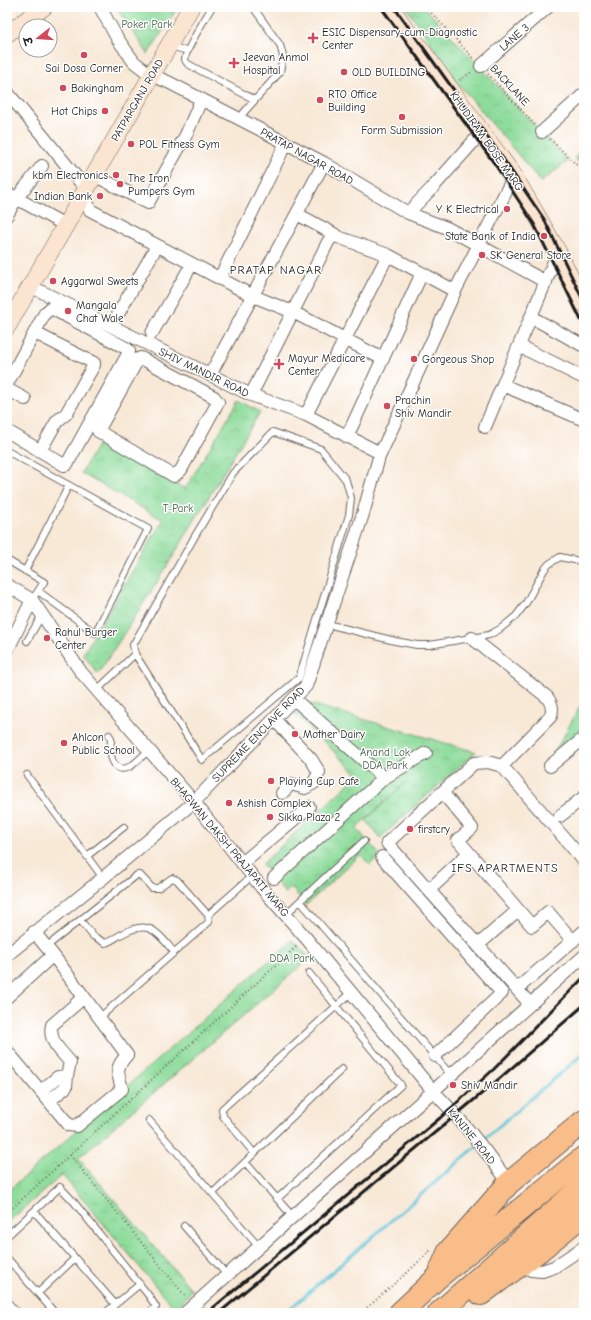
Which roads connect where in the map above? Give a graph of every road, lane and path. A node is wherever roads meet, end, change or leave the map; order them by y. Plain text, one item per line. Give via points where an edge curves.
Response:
1 (44, 7) edge
2 (100, 7) edge
3 (191, 7) edge
4 (212, 7) edge
5 (253, 7) edge
6 (390, 7) edge
7 (401, 7) edge
8 (426, 7) edge
9 (548, 7) edge
10 (7, 34) edge
11 (169, 45) junction
12 (188, 50) junction
13 (477, 68) junction
14 (151, 75) junction
15 (457, 82) dead end
16 (7, 92) edge
17 (584, 94) edge
18 (201, 100) junction
19 (255, 100) junction
20 (239, 119) junction
21 (485, 129) junction
22 (542, 132) junction
23 (286, 143) junction
24 (324, 164) junction
25 (42, 166) dead end
26 (584, 172) edge
27 (514, 176) junction
28 (88, 186) junction
29 (12, 196) edge
30 (408, 213) junction
31 (297, 214) junction
32 (7, 215) edge
33 (65, 225) junction
34 (334, 234) junction
35 (478, 245) junction
36 (157, 246) junction
37 (558, 252) junction
38 (388, 255) junction
39 (192, 264) junction
40 (422, 273) junction
41 (220, 278) junction
42 (546, 282) junction
43 (584, 282) edge
44 (30, 286) junction
45 (455, 291) junction
46 (253, 296) junction
47 (584, 304) edge
48 (293, 312) junction
49 (118, 314) dead end
50 (531, 317) junction
51 (7, 327) edge
52 (35, 333) junction
53 (152, 333) dead end
54 (345, 339) junction
55 (519, 346) junction
56 (584, 346) edge
57 (383, 359) junction
58 (188, 364) junction
59 (210, 375) junction
60 (584, 378) edge
61 (181, 379) junction
62 (7, 384) edge
63 (502, 385) junction
64 (7, 389) edge
65 (251, 395) junction
66 (25, 399) dead end
67 (306, 415) junction
68 (584, 420) edge
69 (485, 426) dead end
70 (7, 431) edge
71 (347, 437) junction
72 (7, 451) edge
73 (40, 451) junction
74 (380, 453) junction
75 (69, 485) junction
76 (7, 560) edge
77 (584, 562) edge
78 (25, 571) junction
79 (7, 585) edge
80 (35, 596) junction
81 (42, 615) junction
82 (327, 624) junction
83 (10, 638) edge
84 (472, 638) junction
85 (27, 641) dead end
86 (7, 651) edge
87 (135, 654) junction
88 (97, 690) junction
89 (294, 699) junction
90 (274, 719) junction
91 (109, 735) dead end
92 (584, 738) edge
93 (148, 751) junction
94 (426, 753) dead end
95 (502, 766) junction
96 (550, 766) dead end
97 (27, 774) dead end
98 (384, 778) junction
99 (442, 792) junction
100 (282, 793) dead end
101 (584, 797) edge
102 (194, 802) junction
103 (309, 807) dead end
104 (560, 816) dead end
105 (124, 827) dead end
106 (364, 841) dead end
107 (469, 852) junction
108 (87, 856) junction
109 (382, 857) dead end
110 (584, 861) edge
111 (242, 864) junction
112 (252, 876) junction
113 (103, 878) junction
114 (274, 878) dead end
115 (429, 890) junction
116 (300, 901) junction
117 (518, 910) junction
118 (286, 914) junction
119 (208, 915) junction
120 (80, 920) junction
121 (584, 931) edge
122 (34, 932) junction
123 (306, 938) junction
124 (573, 941) junction
125 (478, 945) junction
126 (49, 951) junction
127 (174, 952) junction
128 (7, 955) edge
129 (584, 956) edge
130 (309, 973) dead end
131 (517, 989) junction
132 (351, 993) junction
133 (7, 997) edge
134 (84, 997) junction
135 (530, 1004) junction
136 (337, 1006) junction
137 (99, 1018) junction
138 (7, 1051) edge
139 (434, 1056) junction
140 (342, 1069) dead end
141 (451, 1075) junction
142 (67, 1076) junction
143 (41, 1091) junction
144 (433, 1091) junction
145 (49, 1101) junction
146 (149, 1120) dead end
147 (584, 1121) edge
148 (254, 1154) junction
149 (70, 1155) junction
150 (584, 1157) edge
151 (245, 1162) junction
152 (509, 1183) junction
153 (584, 1186) edge
154 (213, 1193) junction
155 (277, 1199) junction
156 (7, 1206) edge
157 (10, 1210) junction
158 (34, 1212) junction
159 (7, 1213) edge
160 (584, 1214) edge
161 (293, 1217) junction
162 (184, 1226) dead end
163 (7, 1236) edge
164 (259, 1247) junction
165 (584, 1247) edge
166 (7, 1258) edge
167 (75, 1258) junction
168 (531, 1270) dead end
169 (227, 1274) junction
170 (436, 1279) junction
171 (140, 1284) junction
172 (38, 1293) junction
173 (7, 1301) edge
174 (115, 1304) junction
175 (7, 1306) edge
176 (189, 1309) edge
177 (13, 1313) edge
178 (17, 1313) edge
179 (55, 1313) edge
180 (105, 1313) edge
181 (149, 1313) edge
182 (400, 1313) edge
183 (439, 1313) edge
184 (458, 1313) edge

1 - 10 street
2 - 14 street, PRATAP NAGAR ROAD via 134,62
3 - 11 street, PATPARGANJ ROAD
4 - 12 lane
5 - 19 lane via 280,45 283,56 280,72
6 - 21 street, KHUDIRAM BOSE MARG
7 - 21 street, KHUDIRAM BOSE MARG
8 - 13 path, BACKLANE
9 - 13 street, LANE 3
11 - 12 lane
11 - 14 street, PATPARGANJ ROAD
12 - 19 lane via 185,60 188,64
13 - 15 path
13 - 22 path, BACKLANE
14 - 18 street, PRATAP NAGAR ROAD
14 - 28 street, PATPARGANJ ROAD
16 - 28 street
17 - 22 street
18 - 20 street, PRATAP NAGAR ROAD
18 - 28 street via 186,135 148,203
19 - 20 lane
20 - 23 street, PRATAP NAGAR ROAD
21 - 27 street, KHUDIRAM BOSE MARG
21 - 30 street
21 - 43 street, KHUDIRAM BOSE MARG via 530,183 564,240
22 - 26 path, BACKLANE
23 - 24 street, PRATAP NAGAR ROAD
23 - 41 street
24 - 30 street, PRATAP NAGAR ROAD
24 - 31 street
25 - 29 street
27 - 35 street, SUPREME ENCLAVE ROAD
27 - 37 street, KHUDIRAM BOSE MARG
28 - 33 street, PATPARGANJ ROAD
28 - 36 street via 90,210
29 - 32 street
29 - 33 street
30 - 35 street, PRATAP NAGAR ROAD via 447,228
31 - 34 street
31 - 46 street
33 - 44 street, PATPARGANJ ROAD
34 - 38 street
34 - 48 street
35 - 42 street, PRATAP NAGAR ROAD
35 - 45 street, SUPREME ENCLAVE ROAD
36 - 39 street
36 - 49 street
37 - 42 street
37 - 47 street, KHUDIRAM BOSE MARG
38 - 40 street
38 - 54 street
39 - 41 street
39 - 53 street
40 - 45 street
40 - 57 street
41 - 46 street
42 - 50 street
44 - 51 street, PATPARGANJ ROAD
44 - 58 street, SHIV MANDIR ROAD
45 - 74 street, SUPREME ENCLAVE ROAD
46 - 48 street
46 - 59 street
48 - 54 street
48 - 65 street
50 - 55 street
50 - 56 street
52 - 62 street
52 - 73 street via 94,363 66,414 57,421
52 - 73 street via 45,313 51,308 129,351 67,464 64,465
54 - 57 street
54 - 67 street
55 - 60 street
55 - 63 street
57 - 71 street
58 - 59 street, SHIV MANDIR ROAD
58 - 61 street
59 - 65 street, SHIV MANDIR ROAD
61 - 61 street via 141,358 138,359 98,432 174,476 182,470 218,402 214,397
63 - 68 street
63 - 69 street
64 - 66 street
65 - 67 street, SHIV MANDIR ROAD
67 - 71 street, SHIV MANDIR ROAD
70 - 73 street
71 - 74 street, SHIV MANDIR ROAD
72 - 75 lane
74 - 82 street, SUPREME ENCLAVE ROAD
75 - 78 lane
75 - 80 lane via 148,529 95,633
76 - 78 lane
77 - 84 lane via 560,557 554,560 544,570 516,616 489,635
78 - 80 lane via 44,582
79 - 80 street
80 - 81 street, BHAGWAN DAKSH PRAJAPATI MARG
80 - 83 street
81 - 85 lane
81 - 88 street, BHAGWAN DAKSH PRAJAPATI MARG
82 - 84 lane via 395,642 417,645
82 - 89 street, SUPREME ENCLAVE ROAD via 306,686
83 - 86 street
84 - 95 street via 552,703 551,716
87 - 87 lane via 132,645 233,473 273,432 321,449 346,480 351,498 349,515 299,678 202,760
87 - 88 lane
88 - 93 street, BHAGWAN DAKSH PRAJAPATI MARG
89 - 90 street, SUPREME ENCLAVE ROAD
89 - 98 street
90 - 100 street via 311,759 319,772 314,783 305,788 291,784
90 - 102 street, SUPREME ENCLAVE ROAD
91 - 93 lane via 112,760 120,769 130,768
92 - 96 street
93 - 102 street, BHAGWAN DAKSH PRAJAPATI MARG
94 - 98 street
95 - 99 street via 488,762 474,764
95 - 110 street
97 - 108 lane
98 - 114 street
99 - 107 street via 472,828 458,840
99 - 115 street via 387,843
101 - 104 street
102 - 111 street, BHAGWAN DAKSH PRAJAPATI MARG
102 - 113 street, SUPREME ENCLAVE ROAD
103 - 111 street
105 - 108 lane
106 - 116 lane
107 - 115 street
107 - 117 street
108 - 113 lane
109 - 139 street via 502,993
111 - 112 street, BHAGWAN DAKSH PRAJAPATI MARG
112 - 118 street, BHAGWAN DAKSH PRAJAPATI MARG
112 - 119 lane
113 - 122 street, SUPREME ENCLAVE ROAD
115 - 125 street
116 - 118 lane
116 - 139 lane
117 - 124 street via 532,926 548,912
117 - 125 street
118 - 123 street, BHAGWAN DAKSH PRAJAPATI MARG
119 - 120 lane via 177,880 172,878 158,888 152,888 140,874
119 - 127 lane via 209,922
120 - 126 lane
120 - 127 lane via 93,936 105,943 132,929 156,931
121 - 124 street
122 - 126 street
122 - 128 street, SUPREME ENCLAVE ROAD
123 - 132 street, BHAGWAN DAKSH PRAJAPATI MARG
123 - 149 path
124 - 131 street
125 - 131 street
126 - 133 street
126 - 134 street
127 - 137 lane
129 - 135 street
130 - 136 lane
131 - 135 street
132 - 136 lane
132 - 144 street, BHAGWAN DAKSH PRAJAPATI MARG
134 - 137 street
134 - 142 street via 52,1025 50,1030 53,1042 70,1062
135 - 141 street
136 - 148 lane via 222,1109 223,1116
136 - 155 lane via 401,1084
137 - 145 street via 127,1055 118,1070 122,1089 77,1126 69,1125
138 - 143 street
139 - 141 lane
140 - 148 lane
141 - 144 street
142 - 143 street via 58,1076
142 - 145 street via 66,1087
143 - 145 street
144 - 152 street, KANINE ROAD via 450,1108
144 - 161 street
146 - 154 lane
147 - 152 highway
148 - 151 lane
149 - 157 path
149 - 176 path
150 - 170 highway
151 - 154 lane
151 - 155 lane
152 - 170 highway via 449,1251
153 - 183 highway
154 - 164 lane
155 - 161 lane
156 - 157 path
157 - 159 path
158 - 163 lane
158 - 167 lane
158 - 171 lane via 60,1187
160 - 184 highway
161 - 164 street
162 - 169 lane
164 - 169 street
165 - 168 street via 554,1267 542,1271
166 - 172 lane
167 - 172 lane
167 - 174 lane
169 - 176 street
170 - 182 highway
171 - 174 lane
171 - 181 lane via 156,1307
172 - 179 lane
173 - 178 lane
174 - 180 lane
175 - 177 lane

